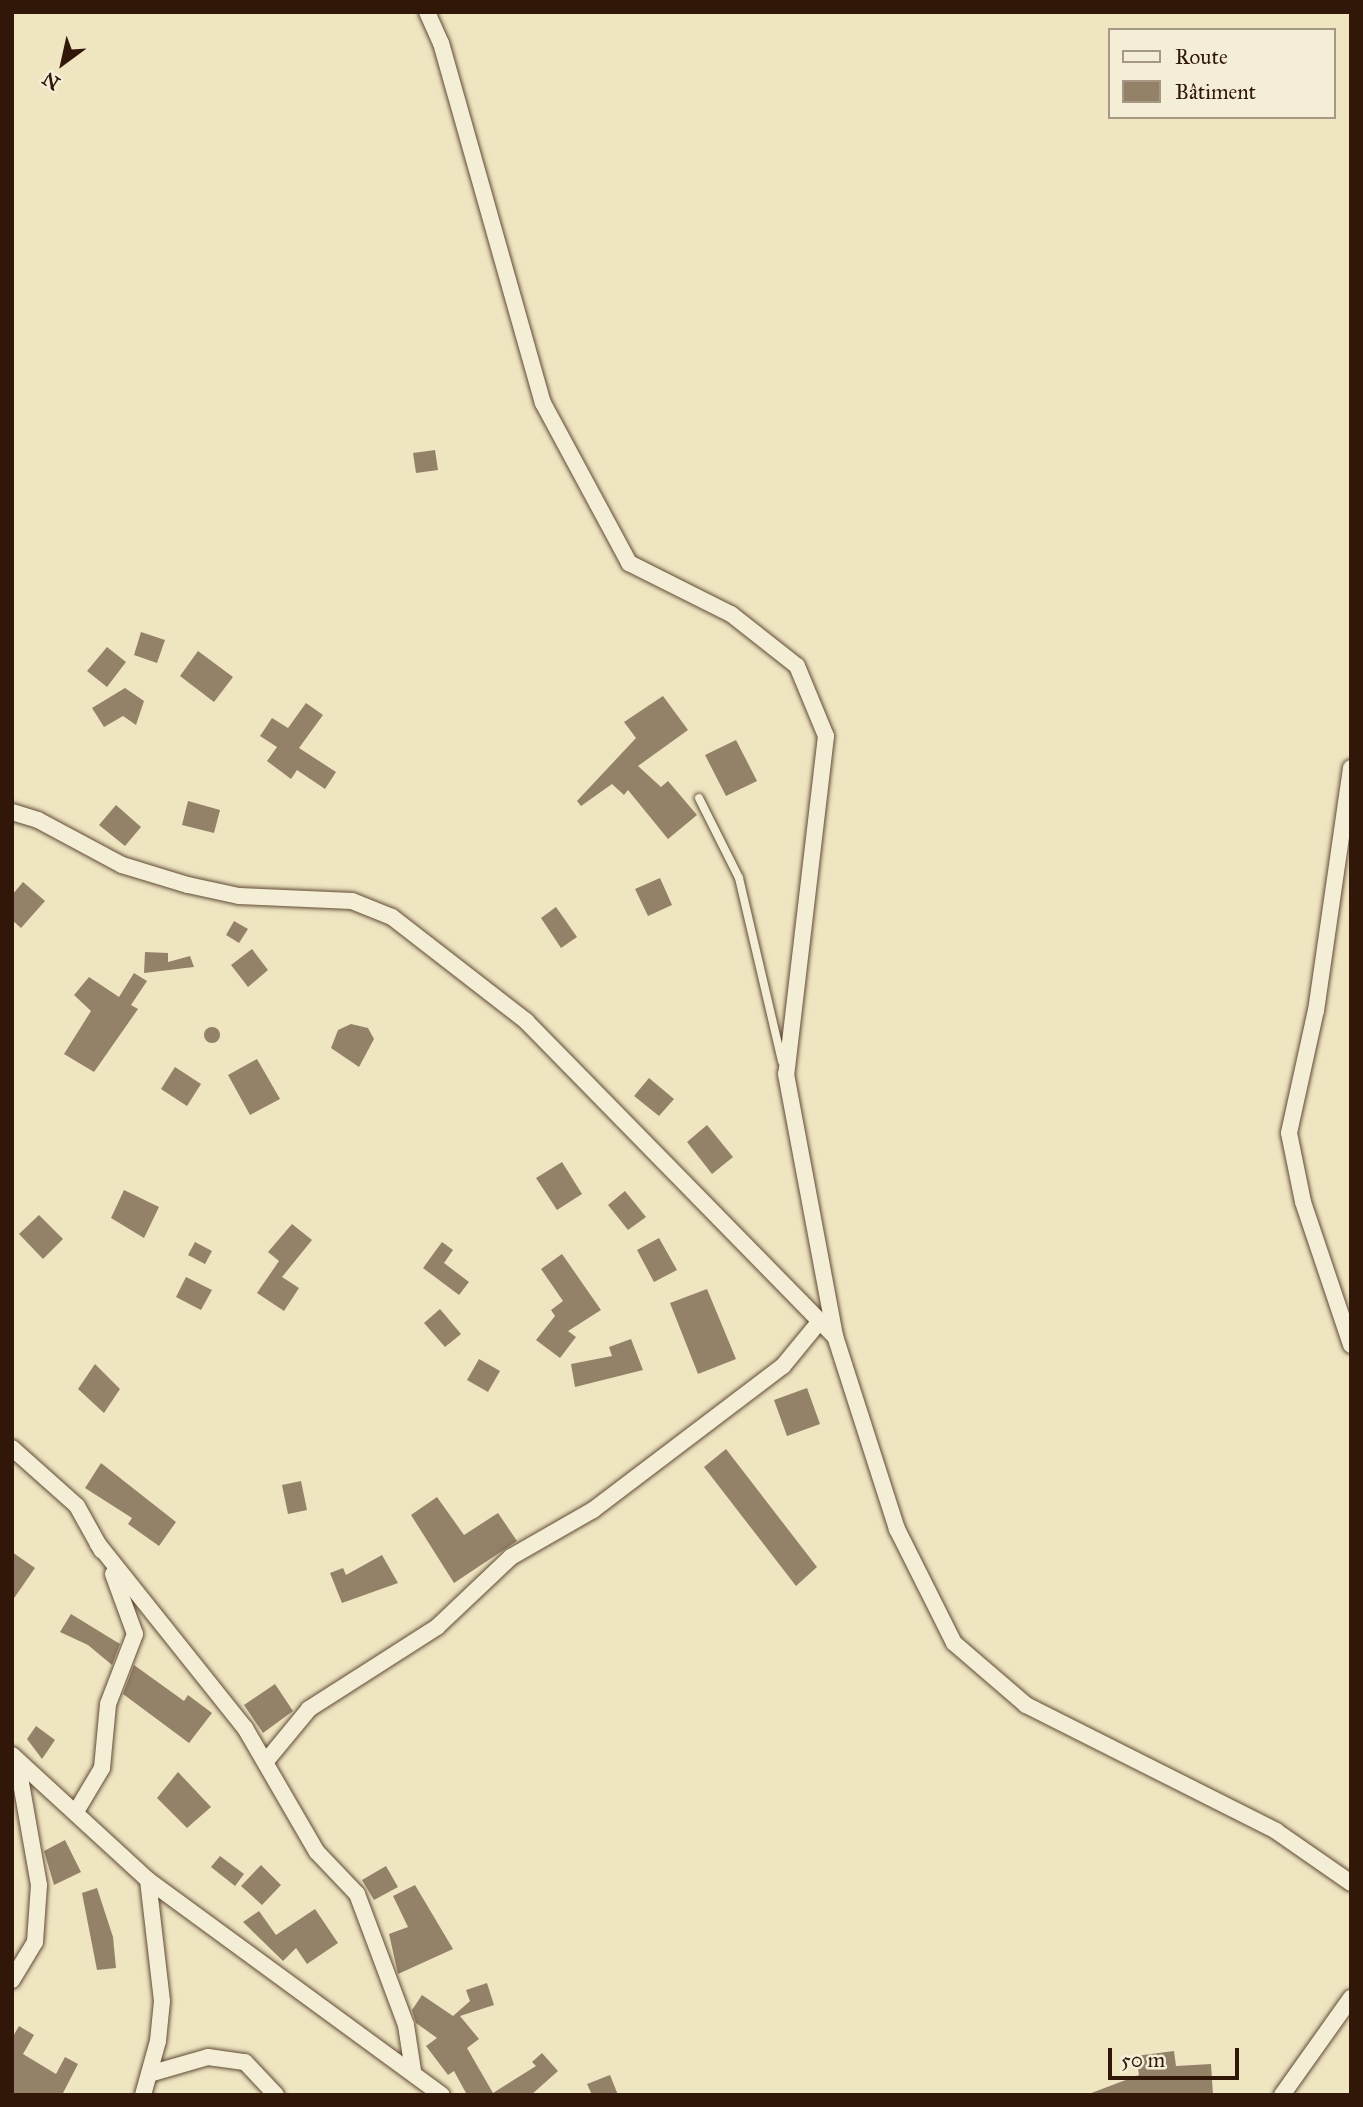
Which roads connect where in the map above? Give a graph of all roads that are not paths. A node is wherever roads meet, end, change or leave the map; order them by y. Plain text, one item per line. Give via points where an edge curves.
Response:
1 (427, 12) edge
2 (1351, 768) edge
3 (699, 798) dead end
4 (12, 812) edge
5 (786, 1074) junction
6 (820, 1321) junction
7 (835, 1336) junction
8 (1351, 1345) edge
9 (12, 1448) edge
10 (98, 1544) junction
11 (15, 1758) edge
12 (267, 1760) junction
13 (77, 1810) junction
14 (148, 1880) junction
15 (1351, 1883) edge
16 (12, 1980) edge
17 (1351, 1998) edge
18 (413, 2071) junction
19 (149, 2074) junction
20 (143, 2095) edge
21 (276, 2095) edge
22 (442, 2095) edge
23 (1282, 2095) edge

1 - 5 street via 441,43 543,402 629,563 731,614 797,666 826,736
2 - 8 street via 1316,1010 1289,1133 1303,1202
3 - 5 lane via 739,878
4 - 6 street via 38,820 122,865 188,885 239,896 352,901 392,917 526,1021
5 - 7 street
6 - 7 street
6 - 12 street via 783,1366 593,1510 511,1557 437,1627 309,1709
7 - 15 street via 897,1530 954,1643 1026,1705 1276,1831
9 - 10 street via 77,1506
10 - 12 street
10 - 13 street via 129,1605 135,1634 108,1704 102,1768
11 - 13 street
11 - 16 street via 39,1885 35,1942
12 - 18 street via 317,1852 357,1894 406,2025
13 - 14 street
14 - 18 street
14 - 19 street via 162,2001
17 - 23 street
18 - 22 street
19 - 20 street
19 - 21 street via 208,2057 245,2062

